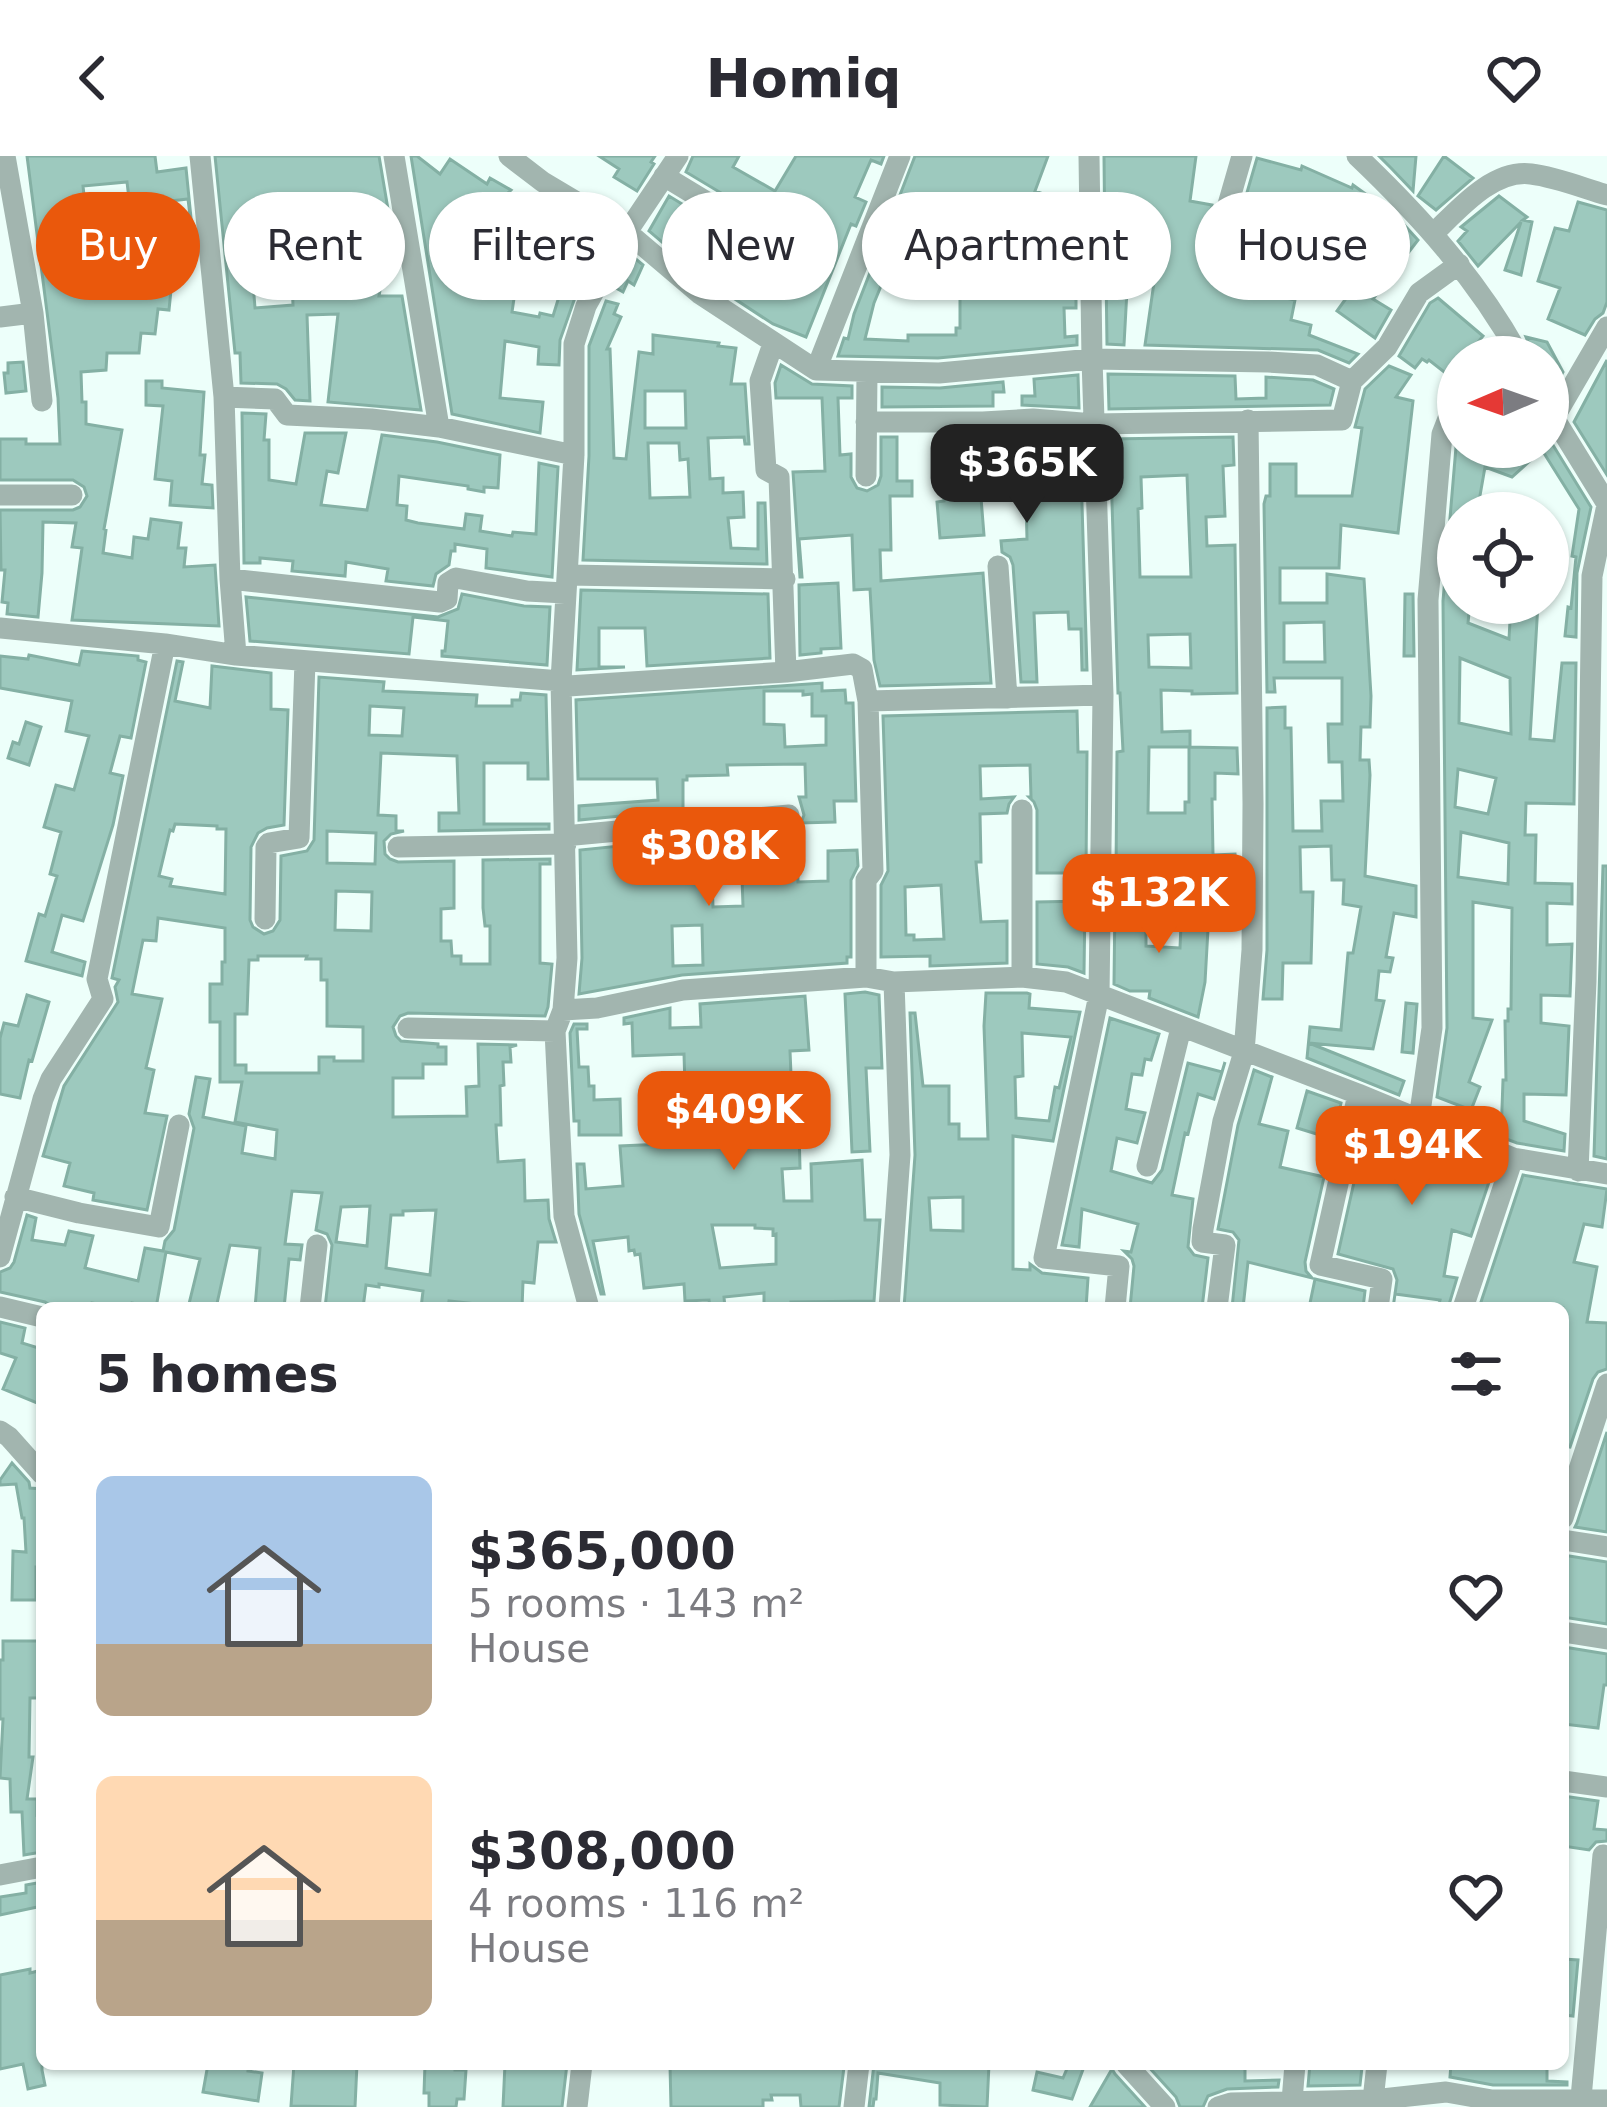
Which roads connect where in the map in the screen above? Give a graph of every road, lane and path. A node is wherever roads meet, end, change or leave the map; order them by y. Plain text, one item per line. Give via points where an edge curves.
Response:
1 (5, 156) edge
2 (200, 156) edge
3 (394, 156) edge
4 (509, 156) edge
5 (539, 156) edge
6 (678, 156) edge
7 (900, 156) edge
8 (1089, 156) edge
9 (1242, 156) edge
10 (1359, 157) edge
11 (664, 176) junction
12 (543, 182) junction
13 (560, 192) edge
14 (690, 192) edge
15 (1089, 192) edge
16 (1232, 192) edge
17 (1607, 195) edge
18 (638, 215) edge
19 (1434, 232) junction
20 (638, 241) edge
21 (1459, 264) junction
22 (589, 300) edge
23 (1091, 300) edge
24 (33, 313) junction
25 (0, 317) edge
26 (1607, 327) edge
27 (1500, 336) edge
28 (773, 344) junction
29 (1092, 359) junction
30 (816, 370) junction
31 (867, 372) junction
32 (1352, 381) junction
33 (1569, 385) edge
34 (224, 397) junction
35 (41, 401) dead end
36 (1248, 420) junction
37 (866, 422) junction
38 (1094, 424) junction
39 (439, 427) junction
40 (1569, 442) edge
41 (574, 455) junction
42 (1439, 468) edge
43 (866, 476) dead end
44 (0, 495) edge
45 (72, 495) dead end
46 (1607, 504) edge
47 (998, 566) dead end
48 (230, 579) junction
49 (785, 580) junction
50 (566, 584) junction
51 (0, 628) edge
52 (165, 644) junction
53 (236, 655) junction
54 (305, 661) junction
55 (786, 672) junction
56 (561, 681) junction
57 (1103, 695) junction
58 (1007, 698) junction
59 (868, 701) junction
60 (1022, 810) dead end
61 (789, 815) dead end
62 (565, 840) junction
63 (398, 847) dead end
64 (266, 919) dead end
65 (866, 977) junction
66 (1022, 977) junction
67 (894, 982) junction
68 (1100, 995) junction
69 (559, 1020) junction
70 (409, 1028) dead end
71 (1181, 1028) junction
72 (1244, 1052) junction
73 (1358, 1094) junction
74 (1419, 1119) junction
75 (179, 1125) dead end
76 (1513, 1158) junction
77 (1147, 1166) dead end
78 (1578, 1171) junction
79 (1607, 1174) edge
80 (15, 1197) junction
81 (317, 1245) dead end
82 (0, 1257) edge
83 (311, 1302) edge
84 (588, 1302) edge
85 (889, 1302) edge
86 (1116, 1302) edge
87 (1218, 1302) edge
88 (1379, 1302) edge
89 (1465, 1302) edge
90 (0, 1307) edge
91 (36, 1316) edge
92 (1607, 1387) edge
93 (0, 1431) edge
94 (36, 1467) edge
95 (1569, 1500) edge
96 (1569, 1541) edge
97 (1607, 1547) edge
98 (1569, 1633) edge
99 (1607, 1639) edge
100 (1569, 1782) edge
101 (1607, 1787) edge
102 (1604, 1855) dead end
103 (36, 1868) edge
104 (0, 1876) edge
105 (580, 2070) edge
106 (858, 2070) edge
107 (1131, 2070) edge
108 (1294, 2070) edge
109 (1376, 2070) edge
110 (1581, 2098) junction
111 (1373, 2100) junction
112 (1607, 2100) edge
113 (1292, 2101) junction
114 (577, 2107) edge
115 (854, 2107) edge
116 (1165, 2107) edge
117 (1218, 2107) edge

1 - 24 street
2 - 34 street
3 - 39 street
4 - 12 street
5 - 12 street
6 - 11 street
7 - 30 street
8 - 15 street
9 - 16 street
10 - 19 street
11 - 14 street
11 - 18 street
12 - 13 street
17 - 19 street via 1528,173 1504,176
19 - 21 street
20 - 28 street
21 - 27 street
21 - 32 street via 1419,293 1387,346
22 - 41 street via 574,344
23 - 29 street
24 - 25 street
24 - 35 street
26 - 33 street
28 - 30 street
28 - 49 street via 760,381 766,470 779,477
29 - 31 street
29 - 32 street via 1317,365
29 - 38 street
30 - 31 street
31 - 37 street
32 - 36 street via 1342,420
34 - 39 street via 275,399 286,415
34 - 48 street
36 - 38 street
36 - 72 street via 1253,804
37 - 38 street
37 - 43 street
38 - 57 street
39 - 41 street
40 - 46 street
41 - 50 street
42 - 74 street via 1428,600 1432,1028
44 - 45 street
46 - 78 street via 1592,576
47 - 58 street
48 - 50 street via 440,602 456,578 526,591
48 - 53 street
49 - 50 street
49 - 55 street
50 - 56 street
51 - 52 street
52 - 53 street
52 - 80 street via 97,979 103,999 51,1079
53 - 54 street
54 - 56 street
54 - 64 street via 299,838 266,847
55 - 56 street
55 - 59 street via 853,664 862,669
56 - 62 street
57 - 58 street
57 - 68 street
58 - 59 street
59 - 65 street via 873,872 866,880
60 - 66 street
61 - 62 street
62 - 63 street
62 - 69 street
65 - 67 street
65 - 69 street via 683,990
66 - 67 street
66 - 68 street
67 - 85 street via 900,1155
68 - 71 street
68 - 86 street via 1045,1258 1119,1266
69 - 70 street
69 - 84 street via 564,1216
71 - 72 street
71 - 77 street
72 - 73 street
72 - 87 street via 1203,1229 1202,1242 1225,1245
73 - 74 street
73 - 88 street via 1320,1265 1382,1279
74 - 76 street
75 - 80 street via 159,1227
76 - 78 street
76 - 89 street
78 - 79 street
80 - 82 street
81 - 83 street
90 - 91 street
92 - 95 street
93 - 94 street
96 - 97 street
98 - 99 street
100 - 101 street
102 - 110 street
103 - 104 street
105 - 114 street
106 - 115 street
107 - 116 street
108 - 113 street
109 - 111 street
110 - 111 street via 1446,2092
110 - 112 street
111 - 113 street
113 - 117 street

